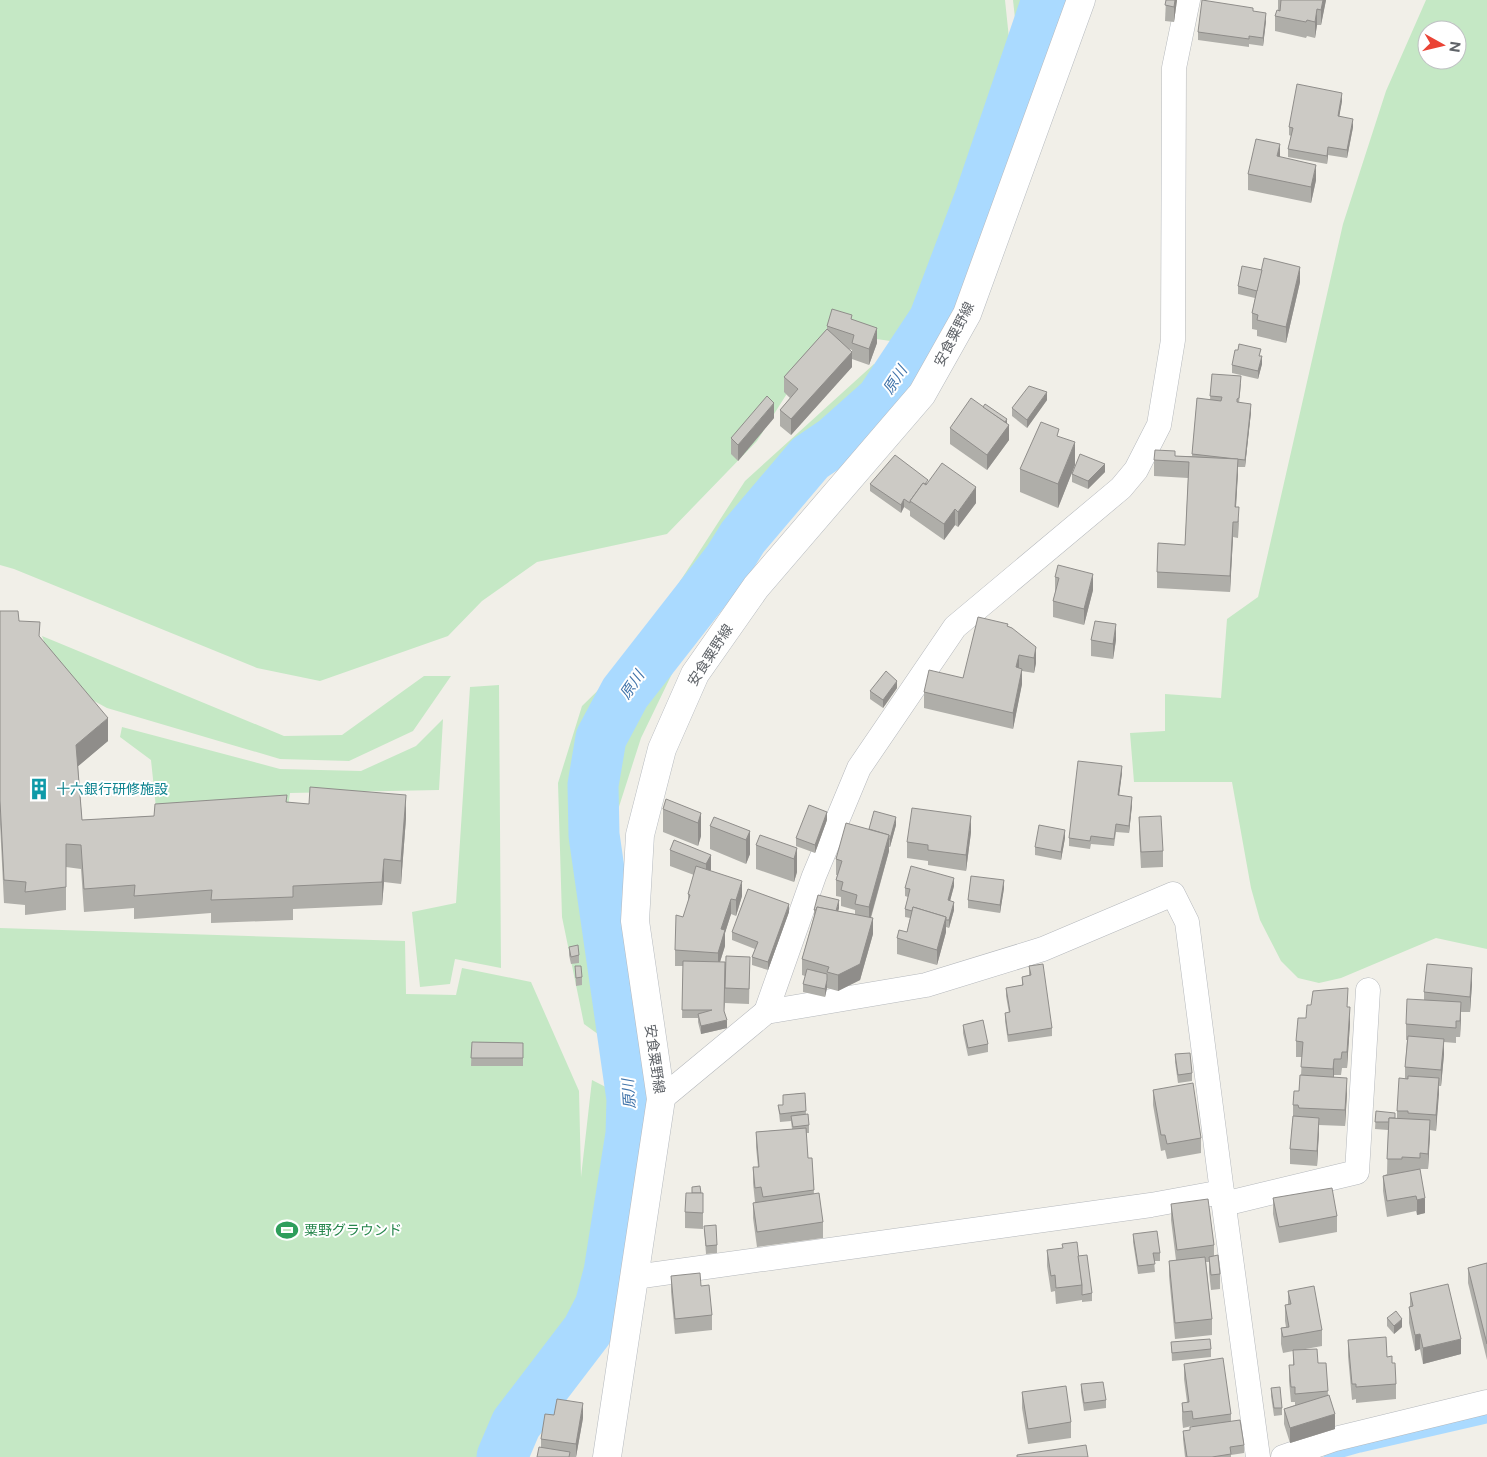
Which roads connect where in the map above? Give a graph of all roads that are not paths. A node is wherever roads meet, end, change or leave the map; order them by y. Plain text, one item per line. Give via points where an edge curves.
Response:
1 (1081, 0) edge
2 (1188, 0) edge
3 (1368, 990) dead end
4 (766, 1012) junction
5 (661, 1099) junction
6 (1223, 1198) junction
7 (635, 1276) junction
8 (1487, 1402) edge
9 (607, 1457) edge
10 (1258, 1457) edge
11 (1282, 1457) edge

1 - 5 main road, 安食粟野線 via 967,314 927,386 756,588 695,674 662,749 640,835 635,921
2 - 4 street via 1174,68 1173,340 1159,425 1136,470 1121,488 956,627 859,768 814,876
3 - 6 street via 1357,1172
4 - 5 street
4 - 6 street via 926,985 1044,949 1172,894 1187,922
5 - 7 main road, 安食粟野線
6 - 7 street via 1150,1204
6 - 10 street
7 - 9 main road, 安食粟野線
8 - 11 street via 1335,1439

